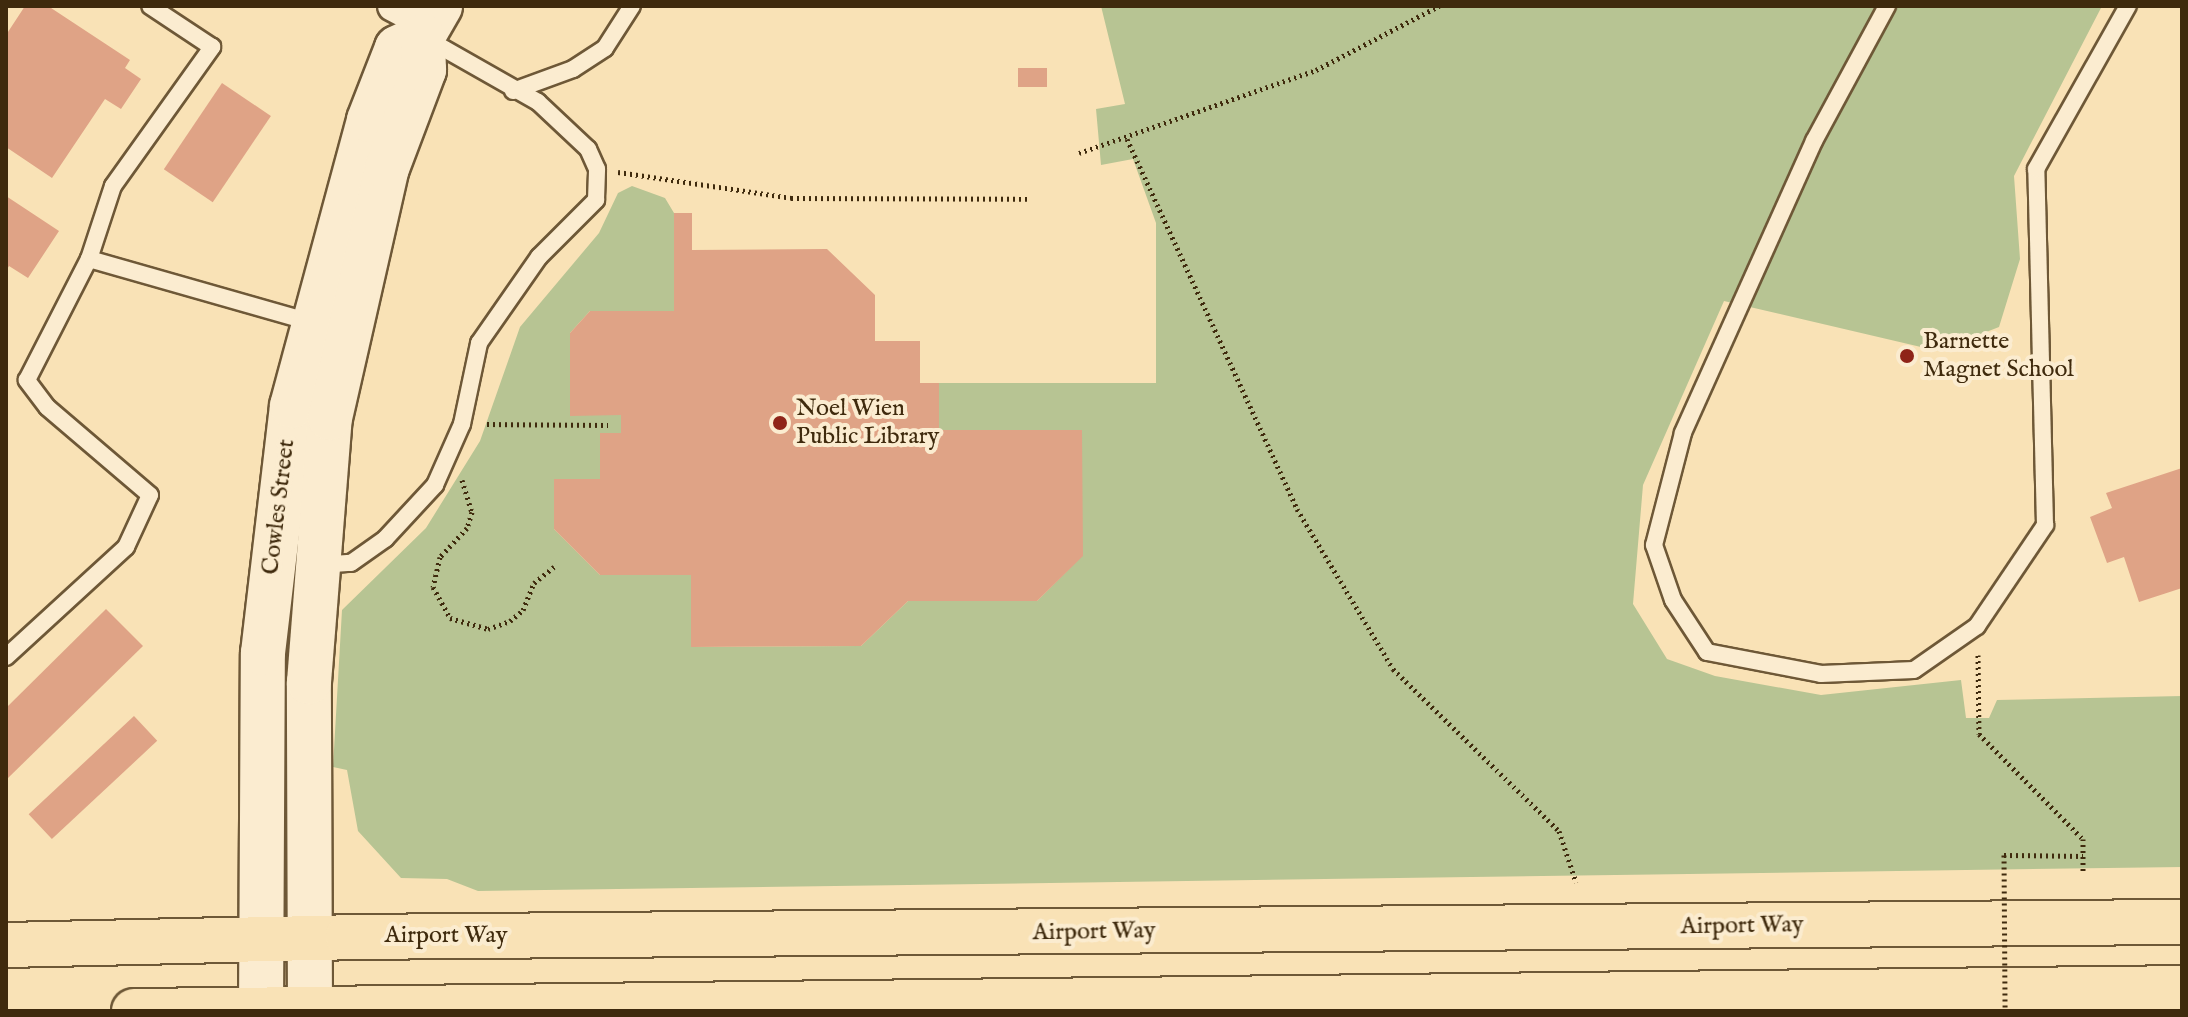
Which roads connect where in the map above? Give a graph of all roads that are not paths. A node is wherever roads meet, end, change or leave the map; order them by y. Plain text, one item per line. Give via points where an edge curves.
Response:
1 (150, 6) edge
2 (632, 6) edge
3 (1887, 6) edge
4 (2128, 6) edge
5 (417, 24) edge
6 (513, 91) junction
7 (89, 259) junction
8 (330, 325) junction
9 (318, 566) junction
10 (6, 657) edge
11 (2182, 922) edge
12 (309, 937) junction
13 (261, 939) junction
14 (6, 945) edge
15 (2182, 988) edge
16 (261, 1010) edge
17 (134, 1011) edge
18 (310, 1011) edge

1 - 7 lane via 212,47 113,186
2 - 6 lane via 605,48 573,69
3 - 4 lane via 1814,141 1683,433 1654,545 1673,600 1707,652 1821,674 1914,670 1977,626 2045,525 2036,169
5 - 6 lane
5 - 8 main road, Cowles Street via 369,120
6 - 9 lane via 538,102 588,149 597,169 596,200 539,257 479,343 462,424 435,485 385,539 351,563
7 - 8 lane
7 - 10 lane via 27,380 47,407 150,495 126,547
8 - 9 main road, Cowles Street via 330,418
8 - 13 main road, Cowles Street via 279,486 263,653
9 - 12 main road, Cowles Street via 309,682
11 - 12 main road, Airport Way
12 - 13 main road, Airport Way
12 - 18 main road, Cowles Street
13 - 14 main road, Airport Way
13 - 16 main road, Cowles Street
15 - 18 main road
16 - 17 main road
16 - 18 main road

